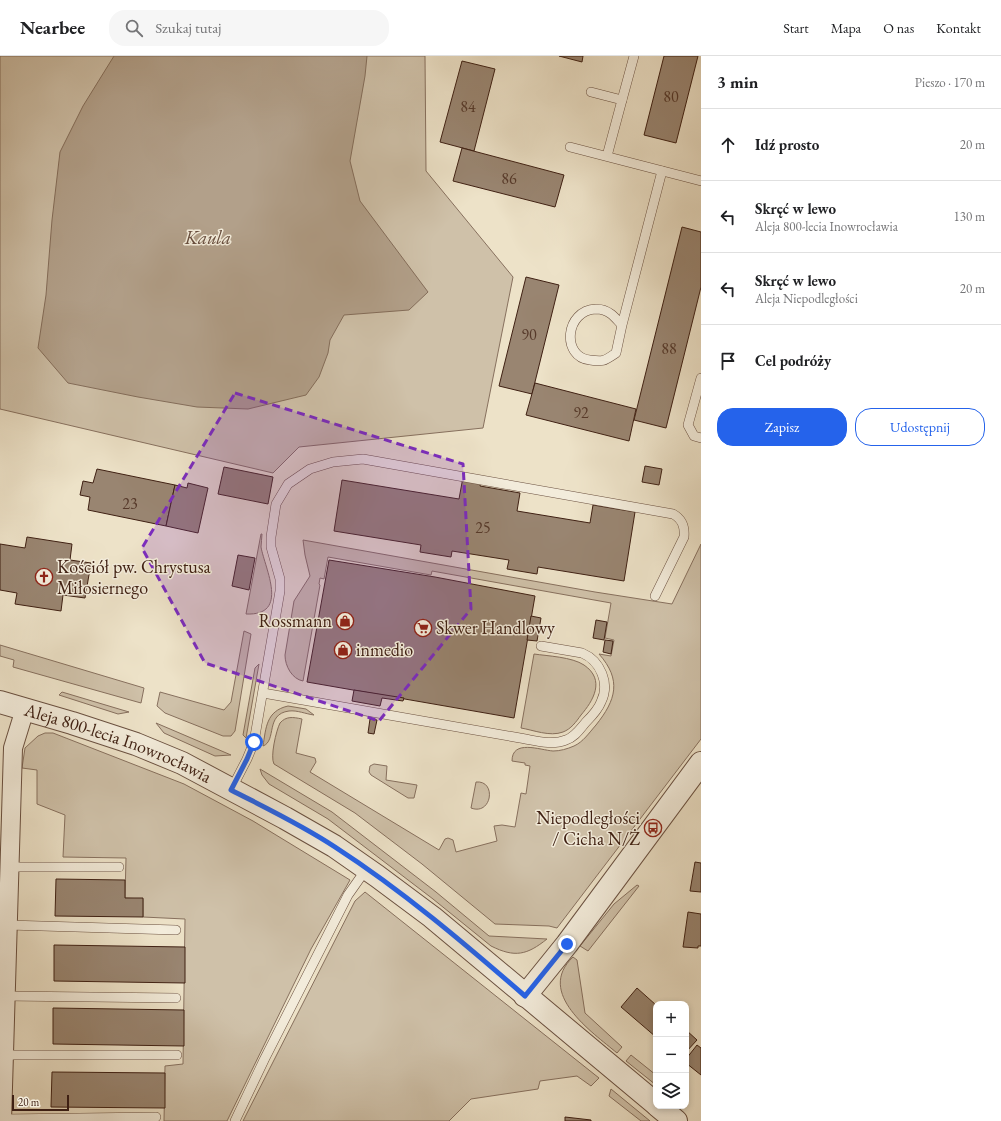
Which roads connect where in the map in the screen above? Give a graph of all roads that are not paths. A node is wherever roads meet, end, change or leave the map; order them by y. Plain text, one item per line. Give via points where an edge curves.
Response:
1 (634, 56) edge
2 (591, 92) dead end
3 (622, 100) junction
4 (570, 147) dead end
5 (607, 156) junction
6 (662, 171) junction
7 (701, 181) edge
8 (622, 325) junction
9 (701, 378) edge
10 (701, 438) edge
11 (655, 596) dead end
12 (541, 646) dead end
13 (263, 693) junction
14 (0, 702) edge
15 (25, 709) junction
16 (701, 764) edge
17 (231, 790) junction
18 (10, 867) junction
19 (119, 867) dead end
20 (367, 868) junction
21 (8, 925) junction
22 (176, 930) dead end
23 (6, 996) junction
24 (525, 996) junction
25 (176, 998) dead end
26 (4, 1055) junction
27 (177, 1056) dead end
28 (653, 1102) edge
29 (662, 1109) edge
30 (156, 1117) dead end
31 (2, 1120) edge
32 (235, 1121) edge
33 (676, 1121) edge

1 - 3 lane
2 - 3 lane
3 - 5 lane
4 - 5 lane
5 - 6 lane
6 - 7 lane
6 - 8 lane
8 - 8 lane via 616,353 603,362 584,360 576,353 570,339 572,323 580,315 590,310 601,309 610,313
9 - 10 lane via 688,425 694,436
11 - 13 lane via 684,537 683,524 679,517 673,514 363,459 333,462 310,468 288,484 276,504 271,547 280,579 280,591
12 - 13 lane via 582,653 596,663 604,677 604,694 597,710 572,738 556,743
13 - 17 lane via 254,742
14 - 15 street, Aleja 800-lecia Inowrocławia
15 - 17 street, Aleja 800-lecia Inowrocławia via 136,744 182,763
15 - 18 street via 13,748
16 - 24 street via 567,944
17 - 20 street, Aleja 800-lecia Inowrocławia via 328,842
18 - 19 lane
18 - 21 street
20 - 24 street, Aleja 800-lecia Inowrocławia via 432,917
20 - 32 lane via 348,895
21 - 22 lane
21 - 23 street
23 - 25 lane
23 - 26 street
24 - 28 street, Aleja 800-lecia Inowrocławia
26 - 27 lane
26 - 31 street
29 - 33 street, Aleja 800-lecia Inowrocławia
30 - 31 lane

